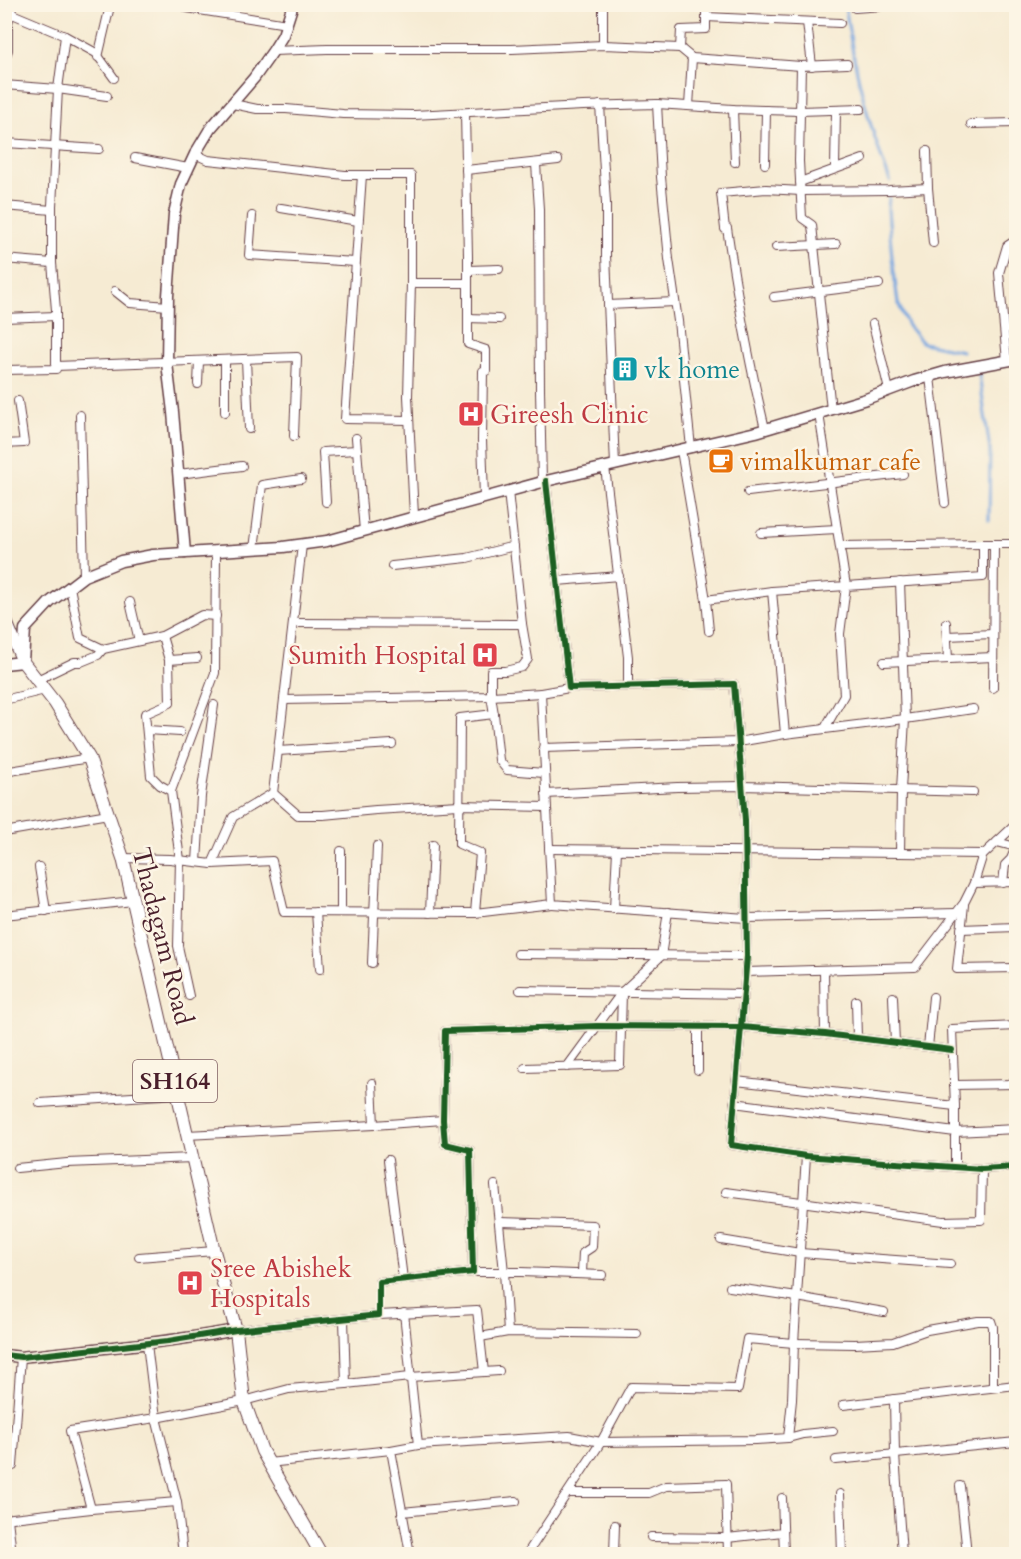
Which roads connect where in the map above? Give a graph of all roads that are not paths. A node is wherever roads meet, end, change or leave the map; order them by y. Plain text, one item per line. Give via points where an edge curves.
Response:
1 (293, 4) edge
2 (603, 4) edge
3 (706, 4) edge
4 (910, 4) edge
5 (110, 6) dead end
6 (187, 8) dead end
7 (855, 8) dead end
8 (9, 10) edge
9 (706, 17) junction
10 (807, 22) junction
11 (840, 23) dead end
12 (286, 24) junction
13 (65, 36) junction
14 (603, 45) junction
15 (680, 48) junction
16 (273, 51) junction
17 (98, 57) junction
18 (692, 58) junction
19 (4, 61) edge
20 (847, 64) dead end
21 (801, 66) junction
22 (812, 66) junction
23 (114, 78) dead end
24 (4, 85) edge
25 (58, 89) junction
26 (107, 96) dead end
27 (233, 104) junction
28 (657, 104) junction
29 (600, 105) junction
30 (688, 106) junction
31 (733, 109) junction
32 (861, 109) dead end
33 (766, 110) junction
34 (836, 110) junction
35 (800, 111) junction
36 (465, 113) junction
37 (1017, 123) edge
38 (970, 124) dead end
39 (6, 143) edge
40 (55, 145) junction
41 (99, 149) dead end
42 (927, 151) dead end
43 (195, 154) junction
44 (135, 158) dead end
45 (863, 159) dead end
46 (558, 160) dead end
47 (735, 162) dead end
48 (536, 164) junction
49 (765, 164) dead end
50 (188, 168) junction
51 (835, 169) junction
52 (466, 170) junction
53 (362, 175) junction
54 (800, 186) junction
55 (928, 188) junction
56 (4, 206) edge
57 (282, 208) dead end
58 (52, 210) junction
59 (252, 216) dead end
60 (358, 221) junction
61 (1017, 240) edge
62 (933, 243) dead end
63 (837, 244) dead end
64 (814, 245) junction
65 (776, 247) dead end
66 (4, 259) edge
67 (355, 262) junction
68 (52, 263) junction
69 (499, 269) dead end
70 (468, 270) junction
71 (411, 283) junction
72 (468, 284) junction
73 (879, 284) dead end
74 (115, 291) dead end
75 (819, 291) junction
76 (774, 297) dead end
77 (675, 302) junction
78 (608, 304) junction
79 (168, 306) junction
80 (56, 316) junction
81 (4, 318) edge
82 (468, 318) junction
83 (499, 319) dead end
84 (873, 324) dead end
85 (246, 359) junction
86 (225, 360) junction
87 (1012, 360) edge
88 (199, 362) junction
89 (167, 363) junction
90 (56, 366) junction
91 (4, 370) edge
92 (930, 377) junction
93 (198, 384) dead end
94 (889, 390) junction
95 (18, 401) dead end
96 (831, 410) junction
97 (225, 412) dead end
98 (819, 414) junction
99 (80, 415) dead end
100 (409, 420) junction
101 (249, 429) dead end
102 (765, 429) junction
103 (294, 436) dead end
104 (356, 438) dead end
105 (4, 444) edge
106 (686, 449) junction
107 (357, 450) junction
108 (242, 466) dead end
109 (610, 466) junction
110 (179, 474) junction
111 (903, 474) dead end
112 (301, 479) dead end
113 (544, 481) junction
114 (830, 482) junction
115 (508, 490) junction
116 (748, 492) dead end
117 (484, 497) junction
118 (326, 502) dead end
119 (945, 503) dead end
120 (414, 516) junction
121 (837, 529) junction
122 (364, 531) junction
123 (761, 533) dead end
124 (983, 544) junction
125 (994, 544) junction
126 (1017, 544) edge
127 (302, 545) junction
128 (514, 546) junction
129 (840, 546) junction
130 (254, 549) junction
131 (216, 552) junction
132 (185, 553) junction
133 (392, 566) dead end
134 (84, 576) junction
135 (619, 576) junction
136 (557, 581) junction
137 (900, 582) junction
138 (846, 586) junction
139 (69, 587) junction
140 (772, 591) junction
141 (706, 600) junction
142 (130, 602) dead end
143 (216, 616) junction
144 (4, 617) edge
145 (293, 623) junction
146 (946, 623) dead end
147 (522, 624) junction
148 (710, 631) dead end
149 (993, 634) junction
150 (162, 636) junction
151 (947, 636) junction
152 (139, 641) junction
153 (103, 649) junction
154 (993, 657) junction
155 (197, 658) dead end
156 (948, 659) junction
157 (169, 660) junction
158 (903, 661) junction
159 (23, 662) junction
160 (884, 662) dead end
161 (4, 664) edge
162 (41, 685) junction
163 (627, 686) junction
164 (569, 688) junction
165 (993, 688) dead end
166 (541, 693) junction
167 (491, 696) junction
168 (4, 700) edge
169 (284, 700) junction
170 (214, 705) dead end
171 (973, 709) dead end
172 (494, 714) junction
173 (905, 719) junction
174 (825, 728) junction
175 (147, 730) junction
176 (180, 732) dead end
177 (785, 734) junction
178 (738, 742) junction
179 (392, 744) dead end
180 (543, 748) junction
181 (278, 751) junction
182 (89, 758) junction
183 (4, 771) edge
184 (544, 773) junction
185 (742, 786) junction
186 (901, 790) junction
187 (171, 791) junction
188 (973, 792) dead end
189 (273, 793) junction
190 (546, 794) junction
191 (459, 806) junction
192 (546, 807) junction
193 (108, 814) junction
194 (1013, 827) dead end
195 (4, 831) edge
196 (997, 842) junction
197 (433, 845) dead end
198 (378, 846) dead end
199 (549, 849) junction
200 (617, 849) junction
201 (341, 850) dead end
202 (745, 851) junction
203 (900, 853) junction
204 (983, 855) junction
205 (123, 858) junction
206 (180, 860) junction
207 (197, 862) junction
208 (212, 864) junction
209 (39, 867) dead end
210 (1017, 882) edge
211 (1003, 883) junction
212 (974, 884) junction
213 (133, 901) junction
214 (964, 903) junction
215 (552, 904) junction
216 (614, 909) junction
217 (46, 911) junction
218 (316, 912) junction
219 (341, 912) junction
220 (375, 912) junction
221 (668, 912) junction
222 (430, 913) junction
223 (475, 913) junction
224 (956, 913) junction
225 (4, 915) edge
226 (746, 918) junction
227 (1017, 927) edge
228 (962, 929) junction
229 (518, 954) dead end
230 (661, 956) junction
231 (747, 956) junction
232 (372, 963) dead end
233 (1017, 968) edge
234 (320, 969) dead end
235 (824, 971) junction
236 (746, 972) junction
237 (520, 990) dead end
238 (622, 992) junction
239 (744, 994) junction
240 (189, 996) dead end
241 (893, 997) dead end
242 (933, 997) dead end
243 (856, 1001) dead end
244 (597, 1026) junction
245 (621, 1026) junction
246 (1017, 1026) edge
247 (698, 1027) junction
248 (741, 1027) junction
249 (825, 1034) junction
250 (857, 1038) junction
251 (895, 1043) junction
252 (928, 1047) junction
253 (952, 1050) junction
254 (567, 1066) junction
255 (525, 1068) dead end
256 (698, 1070) dead end
257 (736, 1081) junction
258 (372, 1083) dead end
259 (1017, 1084) edge
260 (954, 1085) junction
261 (178, 1094) junction
262 (40, 1103) dead end
263 (734, 1103) junction
264 (955, 1107) junction
265 (443, 1120) junction
266 (374, 1125) junction
267 (1017, 1129) edge
268 (955, 1132) junction
269 (187, 1135) junction
270 (806, 1156) junction
271 (193, 1158) junction
272 (388, 1160) dead end
273 (955, 1167) junction
274 (1017, 1167) edge
275 (17, 1168) dead end
276 (982, 1169) junction
277 (495, 1185) dead end
278 (726, 1192) dead end
279 (803, 1201) junction
280 (499, 1222) junction
281 (721, 1240) dead end
282 (214, 1251) junction
283 (800, 1253) junction
284 (139, 1257) dead end
285 (950, 1264) dead end
286 (473, 1272) junction
287 (504, 1272) junction
288 (582, 1274) junction
289 (602, 1275) dead end
290 (403, 1279) junction
291 (730, 1287) dead end
292 (797, 1297) junction
293 (884, 1312) dead end
294 (404, 1313) junction
295 (379, 1315) junction
296 (344, 1318) junction
297 (236, 1330) junction
298 (508, 1332) junction
299 (637, 1334) dead end
300 (480, 1337) junction
301 (794, 1343) junction
302 (147, 1344) junction
303 (4, 1355) edge
304 (21, 1357) junction
305 (499, 1371) dead end
306 (484, 1372) junction
307 (410, 1377) junction
308 (346, 1384) junction
309 (1017, 1385) edge
310 (993, 1387) junction
311 (894, 1399) junction
312 (244, 1401) junction
313 (843, 1405) dead end
314 (156, 1418) junction
315 (833, 1431) dead end
316 (788, 1438) junction
317 (602, 1442) junction
318 (1017, 1442) edge
319 (418, 1445) junction
320 (391, 1450) junction
321 (895, 1455) junction
322 (836, 1460) dead end
323 (268, 1463) junction
324 (4, 1466) edge
325 (960, 1486) dead end
326 (568, 1493) junction
327 (840, 1494) dead end
328 (782, 1498) dead end
329 (516, 1501) dead end
330 (177, 1502) junction
331 (91, 1509) junction
332 (402, 1512) junction
333 (6, 1519) edge
334 (615, 1525) dead end
335 (783, 1532) junction
336 (651, 1537) dead end
337 (727, 1538) junction
338 (12, 1554) edge
339 (183, 1554) edge
340 (321, 1554) edge
341 (410, 1554) edge
342 (527, 1554) edge
343 (614, 1554) edge
344 (728, 1554) edge
345 (784, 1554) edge
346 (842, 1554) edge
347 (902, 1554) edge
348 (968, 1554) edge

1 - 12 main road
2 - 14 street
3 - 9 street
4 - 7 street
5 - 17 street
6 - 12 street
8 - 13 street
8 - 19 street via 8,51
9 - 10 street
9 - 15 street via 706,29 681,30
10 - 11 street
10 - 22 street
12 - 16 main road
13 - 17 street
13 - 25 street
14 - 15 street
14 - 16 street
15 - 18 street
16 - 27 main road
17 - 23 street
18 - 21 street
18 - 30 street
20 - 22 street
21 - 22 street
21 - 35 street
24 - 25 street
25 - 26 street
25 - 40 street
27 - 36 street via 343,114
27 - 43 main road via 210,129
28 - 29 street
28 - 30 street
28 - 77 street
29 - 36 street
29 - 78 street
30 - 31 street
31 - 33 street
31 - 47 street
32 - 34 street
33 - 35 street
33 - 49 street
34 - 35 street
34 - 51 street
35 - 54 street
36 - 52 street
37 - 38 street
39 - 40 street
40 - 41 street
40 - 58 street
42 - 55 street
43 - 50 main road
43 - 53 street via 208,160
44 - 50 street
45 - 51 street
46 - 48 street
48 - 52 street
48 - 113 street
50 - 79 main road via 174,214
51 - 54 street
52 - 70 street
53 - 60 street
53 - 71 street via 411,175
54 - 55 street
54 - 64 street via 802,218 812,225
54 - 102 street via 721,193 738,303
55 - 62 street
56 - 58 street
57 - 60 street
58 - 68 street
59 - 67 street via 249,255
60 - 67 street
61 - 87 street via 1008,246 999,273
63 - 64 street
64 - 65 street
64 - 75 street
66 - 68 street
67 - 100 street via 345,419
68 - 80 street
69 - 70 street
70 - 72 street
71 - 72 street
71 - 100 street
72 - 82 street
73 - 75 street
74 - 79 street via 130,303
75 - 76 street
75 - 96 street
77 - 78 street
77 - 106 street
78 - 109 street
79 - 89 main road
80 - 81 street
80 - 90 street
82 - 83 street
82 - 117 street via 468,344 486,350
84 - 94 street
85 - 86 street
85 - 101 street
85 - 103 street via 297,357
86 - 88 street
86 - 97 street
87 - 92 main road
88 - 89 street
88 - 93 street
89 - 90 street
89 - 110 main road
90 - 91 street
92 - 94 main road
92 - 119 street
94 - 96 main road
95 - 105 street via 24,442
96 - 98 main road
98 - 102 main road
98 - 114 street
99 - 134 street
100 - 120 street
102 - 106 main road
104 - 107 street
106 - 109 main road
106 - 141 street
107 - 118 street via 323,452
107 - 122 street
108 - 110 street
109 - 113 main road
109 - 135 street
110 - 132 main road
111 - 114 street
112 - 130 street via 262,484
113 - 115 main road
113 - 136 street
114 - 116 street
114 - 121 street
115 - 117 main road
115 - 128 street
117 - 120 main road
120 - 122 main road
121 - 123 street
121 - 129 street
122 - 127 main road
124 - 125 street
124 - 129 street
124 - 137 street via 983,577
125 - 126 street
125 - 149 street
127 - 130 main road
127 - 145 street
128 - 133 street via 467,558
128 - 147 street
129 - 138 street
130 - 131 main road
131 - 132 main road
131 - 143 street
132 - 134 main road via 121,561
134 - 139 main road
135 - 136 street
135 - 163 street via 628,657
136 - 164 street
137 - 138 street
137 - 158 street
138 - 140 street
138 - 174 street via 840,634 844,695
139 - 153 street via 80,638
139 - 159 main road via 25,629
140 - 141 street
140 - 177 street
141 - 148 street
142 - 152 street
143 - 150 street via 202,615
143 - 187 street via 215,673
144 - 159 main road, Thadagam Road / SH164
145 - 147 street
145 - 169 street
146 - 151 street
147 - 167 street via 528,659 522,667 491,672
149 - 151 street
149 - 154 street
150 - 152 street
150 - 157 street
151 - 156 street
152 - 153 street
153 - 162 street via 98,655 74,662
154 - 156 street
154 - 165 street
155 - 157 street
156 - 158 street
157 - 175 street via 170,703 145,714
158 - 160 street
158 - 173 street
159 - 161 main road
159 - 162 main road, Thadagam Road / SH164
162 - 168 street
162 - 182 main road, Thadagam Road / SH164
163 - 164 street
163 - 178 street via 734,684
164 - 166 street
166 - 167 street
166 - 180 street
167 - 169 street
167 - 172 street
169 - 181 street
170 - 207 street via 201,796
171 - 173 street
172 - 184 street via 499,760 507,770
172 - 191 street via 460,717
173 - 174 street
173 - 186 street
174 - 177 street
175 - 176 street
175 - 187 street via 151,776
177 - 178 street
178 - 180 street
178 - 185 street
179 - 181 street
180 - 184 street
181 - 189 street
182 - 183 street
182 - 193 main road, Thadagam Road / SH164
184 - 190 street
185 - 186 street
185 - 190 street
185 - 202 street
186 - 188 street
186 - 203 street
187 - 206 street
189 - 191 street via 298,814
189 - 208 street via 233,817
190 - 192 street
191 - 192 street
191 - 223 street via 459,844 480,853
192 - 199 street
193 - 195 street
193 - 205 main road, Thadagam Road / SH164
194 - 196 street
196 - 204 street
196 - 211 street via 1016,847 1005,865
197 - 222 street
198 - 220 street
199 - 200 street
199 - 215 street
200 - 202 street
200 - 216 street
201 - 219 street
202 - 203 street
202 - 226 street
203 - 204 street
204 - 212 street
205 - 206 street
205 - 213 main road, Thadagam Road / SH164
206 - 207 street
206 - 240 street via 178,946
207 - 208 street
208 - 218 street via 272,861 284,912
209 - 217 street
210 - 211 street
211 - 212 street
212 - 214 street
213 - 217 street
213 - 261 main road, Thadagam Road / SH164
214 - 224 street
214 - 228 street
215 - 216 street
215 - 223 street
216 - 221 street
217 - 225 street
218 - 219 street
218 - 234 street
219 - 220 street
220 - 222 street
220 - 232 street
221 - 226 street
221 - 230 street
222 - 223 street
224 - 226 street
224 - 235 street via 915,967
226 - 231 street
227 - 228 street
228 - 233 street via 957,969
229 - 230 street
230 - 231 street
230 - 238 street
231 - 236 street
235 - 236 street
235 - 249 street
236 - 239 street
237 - 238 street
238 - 239 street
238 - 244 street
238 - 245 street
239 - 248 street
241 - 251 street
242 - 252 street
243 - 250 street
244 - 245 street
244 - 254 street
244 - 265 street via 445,1031
245 - 247 street
245 - 254 street via 620,1065
246 - 253 street via 952,1029
247 - 248 street
247 - 256 street
248 - 249 street
248 - 257 street
249 - 250 street
250 - 251 street
251 - 252 street
252 - 253 street
253 - 260 street
254 - 255 street
257 - 263 street
257 - 264 street
258 - 266 street
259 - 260 street
260 - 264 street
261 - 262 street
261 - 269 main road, Thadagam Road / SH164
263 - 268 street
263 - 270 street via 731,1145
264 - 268 street
265 - 266 street
265 - 286 street via 446,1144 470,1150
266 - 269 street
267 - 268 street
268 - 273 street
269 - 271 main road, Thadagam Road / SH164
270 - 273 street
270 - 279 street
271 - 275 street
271 - 282 main road, Thadagam Road / SH164
272 - 290 street
273 - 276 street
274 - 276 street
276 - 279 street via 981,1220 943,1221
277 - 280 street
278 - 279 street
279 - 283 street
280 - 287 street
280 - 288 street via 593,1226 592,1247 583,1253
281 - 283 street
282 - 284 street
282 - 297 main road, Thadagam Road / SH164
283 - 285 street
283 - 292 street
286 - 287 street
286 - 290 street
287 - 288 street
287 - 298 street
288 - 289 street
290 - 295 street via 379,1282
291 - 292 street
292 - 293 street
292 - 301 street
294 - 295 street
294 - 300 street via 477,1310
294 - 307 street
295 - 296 street
296 - 297 street
296 - 308 street
297 - 302 main road
297 - 312 main road, Thadagam Road / SH164
298 - 299 street
298 - 300 street
300 - 306 street
301 - 310 street via 893,1342 927,1330 991,1321
301 - 316 street
301 - 317 street via 747,1338 738,1389 631,1387
302 - 304 main road
302 - 314 street
303 - 304 main road
304 - 324 street via 13,1466
305 - 306 street
306 - 307 street
307 - 308 street
307 - 319 street
308 - 312 street via 289,1389
309 - 310 street
310 - 311 street
311 - 313 street
311 - 321 street
312 - 314 street
312 - 323 main road, Thadagam Road / SH164
314 - 330 street
314 - 331 street via 70,1431
315 - 316 street
316 - 317 street
317 - 319 street via 569,1436
317 - 326 street
318 - 321 street
319 - 320 street
320 - 323 street
320 - 332 street
321 - 322 street
321 - 347 street
323 - 340 main road, Thadagam Road / SH164
325 - 348 street
326 - 337 street via 649,1493 666,1486 726,1484
326 - 342 street
327 - 346 street
328 - 335 street
329 - 332 street
330 - 331 street
330 - 339 street
331 - 333 street
332 - 341 street
333 - 338 street
334 - 343 street
335 - 337 street
335 - 345 street
336 - 337 street
337 - 344 street

